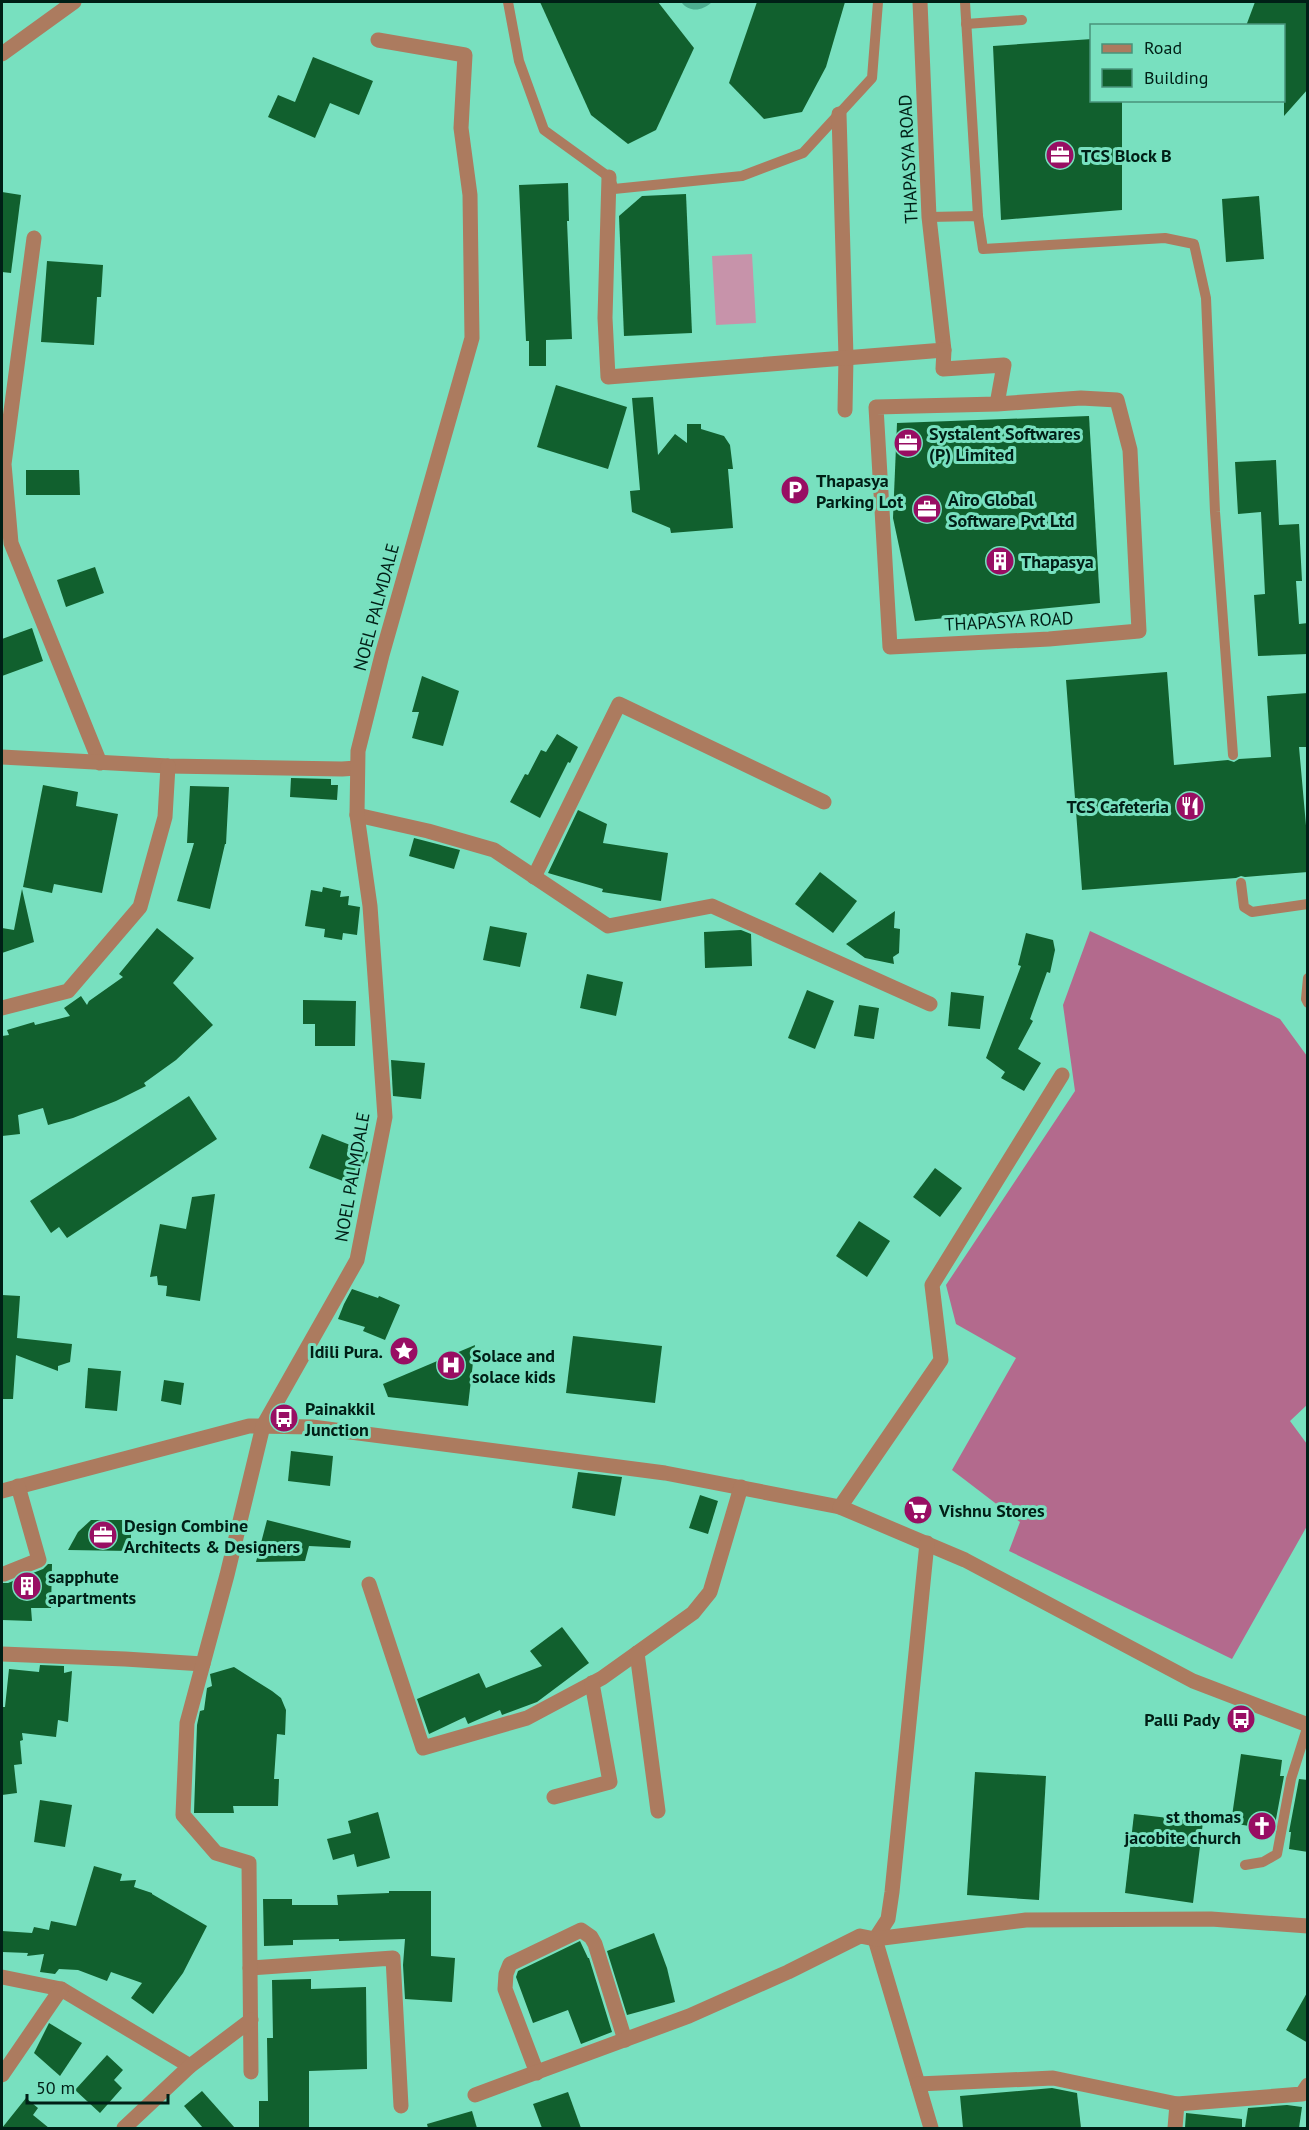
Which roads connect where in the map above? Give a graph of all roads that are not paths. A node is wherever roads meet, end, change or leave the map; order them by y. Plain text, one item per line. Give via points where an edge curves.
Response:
1 (74, 2) edge
2 (508, 2) edge
3 (878, 2) edge
4 (920, 2) edge
5 (965, 2) edge
6 (1022, 20) dead end
7 (966, 24) junction
8 (378, 40) dead end
9 (2, 54) edge
10 (839, 114) junction
11 (609, 177) junction
12 (978, 216) junction
13 (929, 217) junction
14 (34, 238) dead end
15 (944, 350) junction
16 (846, 357) junction
17 (997, 404) junction
18 (845, 410) dead end
19 (1233, 755) dead end
20 (2, 757) edge
21 (100, 763) junction
22 (168, 766) junction
23 (357, 768) junction
24 (824, 802) dead end
25 (357, 815) junction
26 (534, 877) junction
27 (1241, 883) dead end
28 (1308, 904) edge
29 (1308, 978) edge
30 (930, 1004) dead end
31 (1308, 1004) edge
32 (2, 1008) edge
33 (1062, 1075) dead end
34 (263, 1426) junction
35 (18, 1486) junction
36 (741, 1487) junction
37 (2, 1491) edge
38 (840, 1506) junction
39 (927, 1543) junction
40 (4, 1575) dead end
41 (369, 1584) dead end
42 (637, 1653) junction
43 (2, 1654) edge
44 (203, 1664) junction
45 (592, 1683) junction
46 (1308, 1725) edge
47 (554, 1797) dead end
48 (658, 1811) dead end
49 (1245, 1865) dead end
50 (1308, 1926) edge
51 (875, 1940) junction
52 (250, 1968) junction
53 (2, 1977) edge
54 (61, 1989) junction
55 (251, 2020) junction
56 (625, 2040) junction
57 (190, 2066) junction
58 (251, 2072) dead end
59 (537, 2073) junction
60 (2, 2075) edge
61 (918, 2084) junction
62 (1308, 2085) edge
63 (475, 2095) dead end
64 (1177, 2104) junction
65 (401, 2106) dead end
66 (124, 2128) edge
67 (931, 2128) edge
68 (1175, 2128) edge

1 - 9 street
2 - 11 lane via 519,61 544,130
3 - 10 lane via 872,78
4 - 13 street, THAPASYA ROAD
5 - 7 lane
6 - 7 lane
7 - 12 lane
8 - 23 street, NOEL PALMDALE via 465,56 461,128 470,195 471,339 382,655
10 - 11 lane via 803,153 742,176 614,189
10 - 16 street
11 - 16 street via 605,318 608,377
12 - 13 lane
12 - 19 lane via 983,249 1165,238 1194,244 1206,298 1215,512
13 - 15 street, THAPASYA ROAD
14 - 21 street via 4,464 11,543
15 - 16 street
15 - 17 street, THAPASYA ROAD via 943,369 1004,364
16 - 18 street
17 - 17 street, THAPASYA ROAD via 1081,398 1117,400 1130,450 1139,631 890,647 876,407
20 - 21 street
21 - 22 street
22 - 23 street
22 - 32 street via 165,817 140,906 68,991
23 - 25 street, NOEL PALMDALE
24 - 26 street via 619,704
25 - 26 street via 494,850
25 - 34 street, NOEL PALMDALE via 370,906 385,1117 357,1260
26 - 30 street via 608,926 712,906
27 - 28 lane via 1244,907 1252,912
29 - 31 lane
33 - 38 street via 932,1285 941,1360
34 - 35 street via 249,1426
34 - 36 street via 336,1430 665,1473
34 - 44 street, NOEL PALMDALE
35 - 37 street
35 - 40 street via 39,1560
36 - 38 street
36 - 42 street via 710,1593 693,1613
38 - 39 street
39 - 46 street via 1193,1681
39 - 51 street via 892,1892 888,1919
41 - 45 street via 423,1749 527,1718
42 - 45 street
42 - 48 street
43 - 44 street
44 - 52 street, NOEL PALMDALE via 187,1723 183,1815 216,1853 249,1863
45 - 47 street via 610,1782
46 - 49 lane via 1291,1779 1277,1854 1263,1862
50 - 51 street via 1211,1919 1026,1920
51 - 56 street via 860,1936 700,2011
51 - 61 street
52 - 55 street
52 - 65 street via 393,1958
53 - 54 street
54 - 57 street
54 - 60 street
55 - 57 street
55 - 58 street
56 - 59 street
56 - 59 street via 595,1944 581,1930 510,1964 506,1974 505,1989
57 - 66 street
59 - 63 street
61 - 64 street via 1053,2078
61 - 67 street
62 - 64 street via 1302,2094
64 - 68 street

